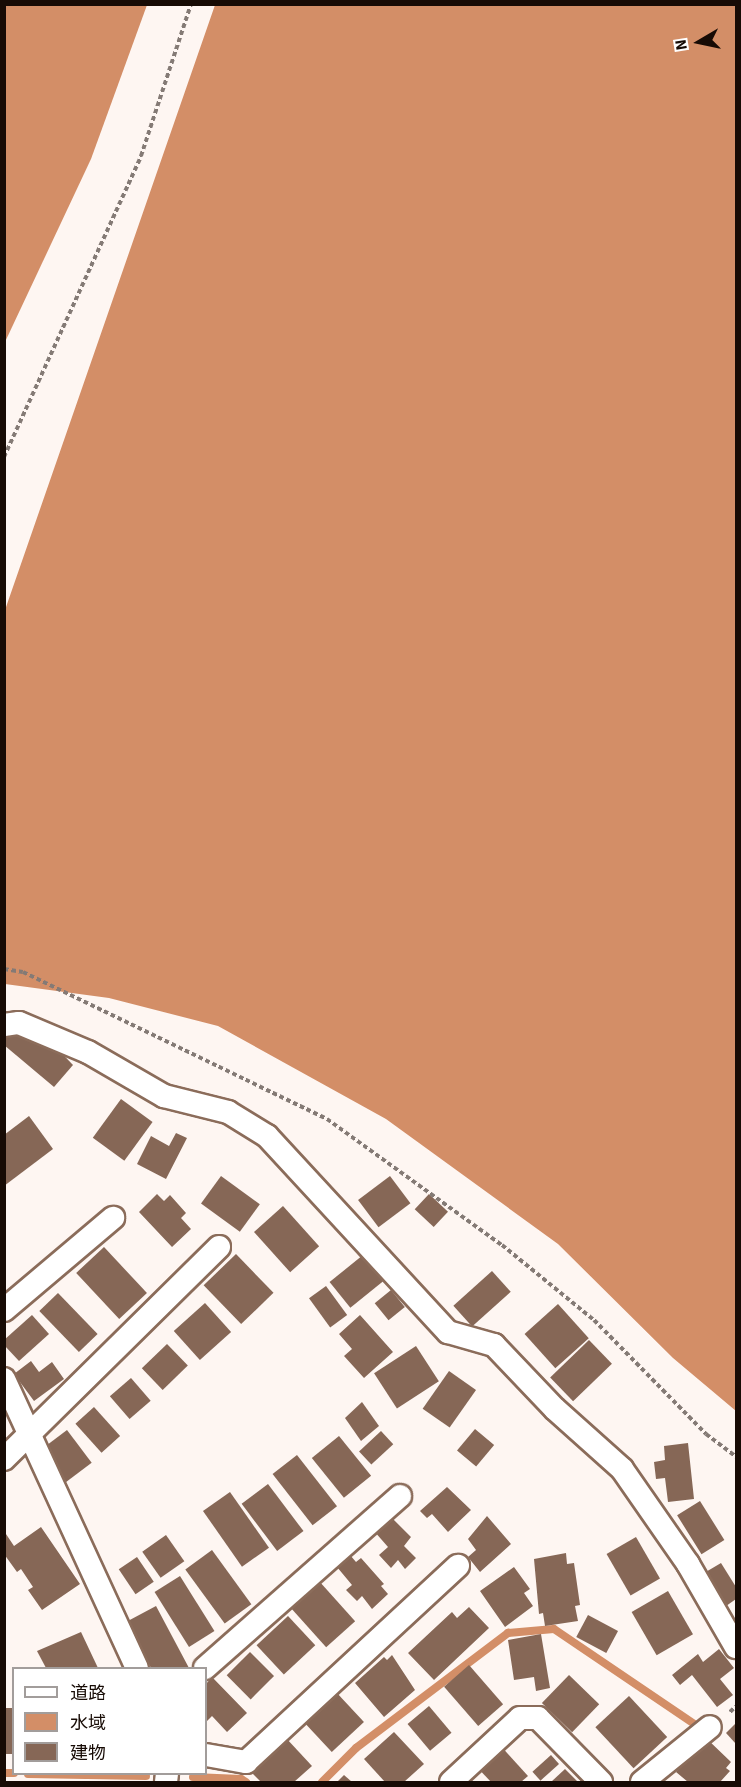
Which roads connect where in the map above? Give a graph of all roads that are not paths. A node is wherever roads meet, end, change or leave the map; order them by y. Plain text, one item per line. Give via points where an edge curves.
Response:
1 (4, 1025) edge
2 (113, 1218) dead end
3 (219, 1246) dead end
4 (4, 1310) edge
5 (4, 1379) edge
6 (32, 1435) junction
7 (4, 1459) edge
8 (400, 1496) dead end
9 (458, 1566) dead end
10 (736, 1647) edge
11 (137, 1667) edge
12 (206, 1667) edge
13 (710, 1727) dead end
14 (207, 1755) edge
15 (451, 1782) edge
16 (601, 1782) edge
17 (642, 1782) edge

1 - 10 street via 19,1023 58,1039 164,1096 228,1112 267,1136 448,1332 494,1345 555,1409 622,1469 688,1564
2 - 4 street
3 - 6 street
5 - 6 street
6 - 7 street
6 - 11 street
8 - 12 street
9 - 14 street via 246,1762
13 - 17 street
15 - 16 street via 520,1718 538,1718

